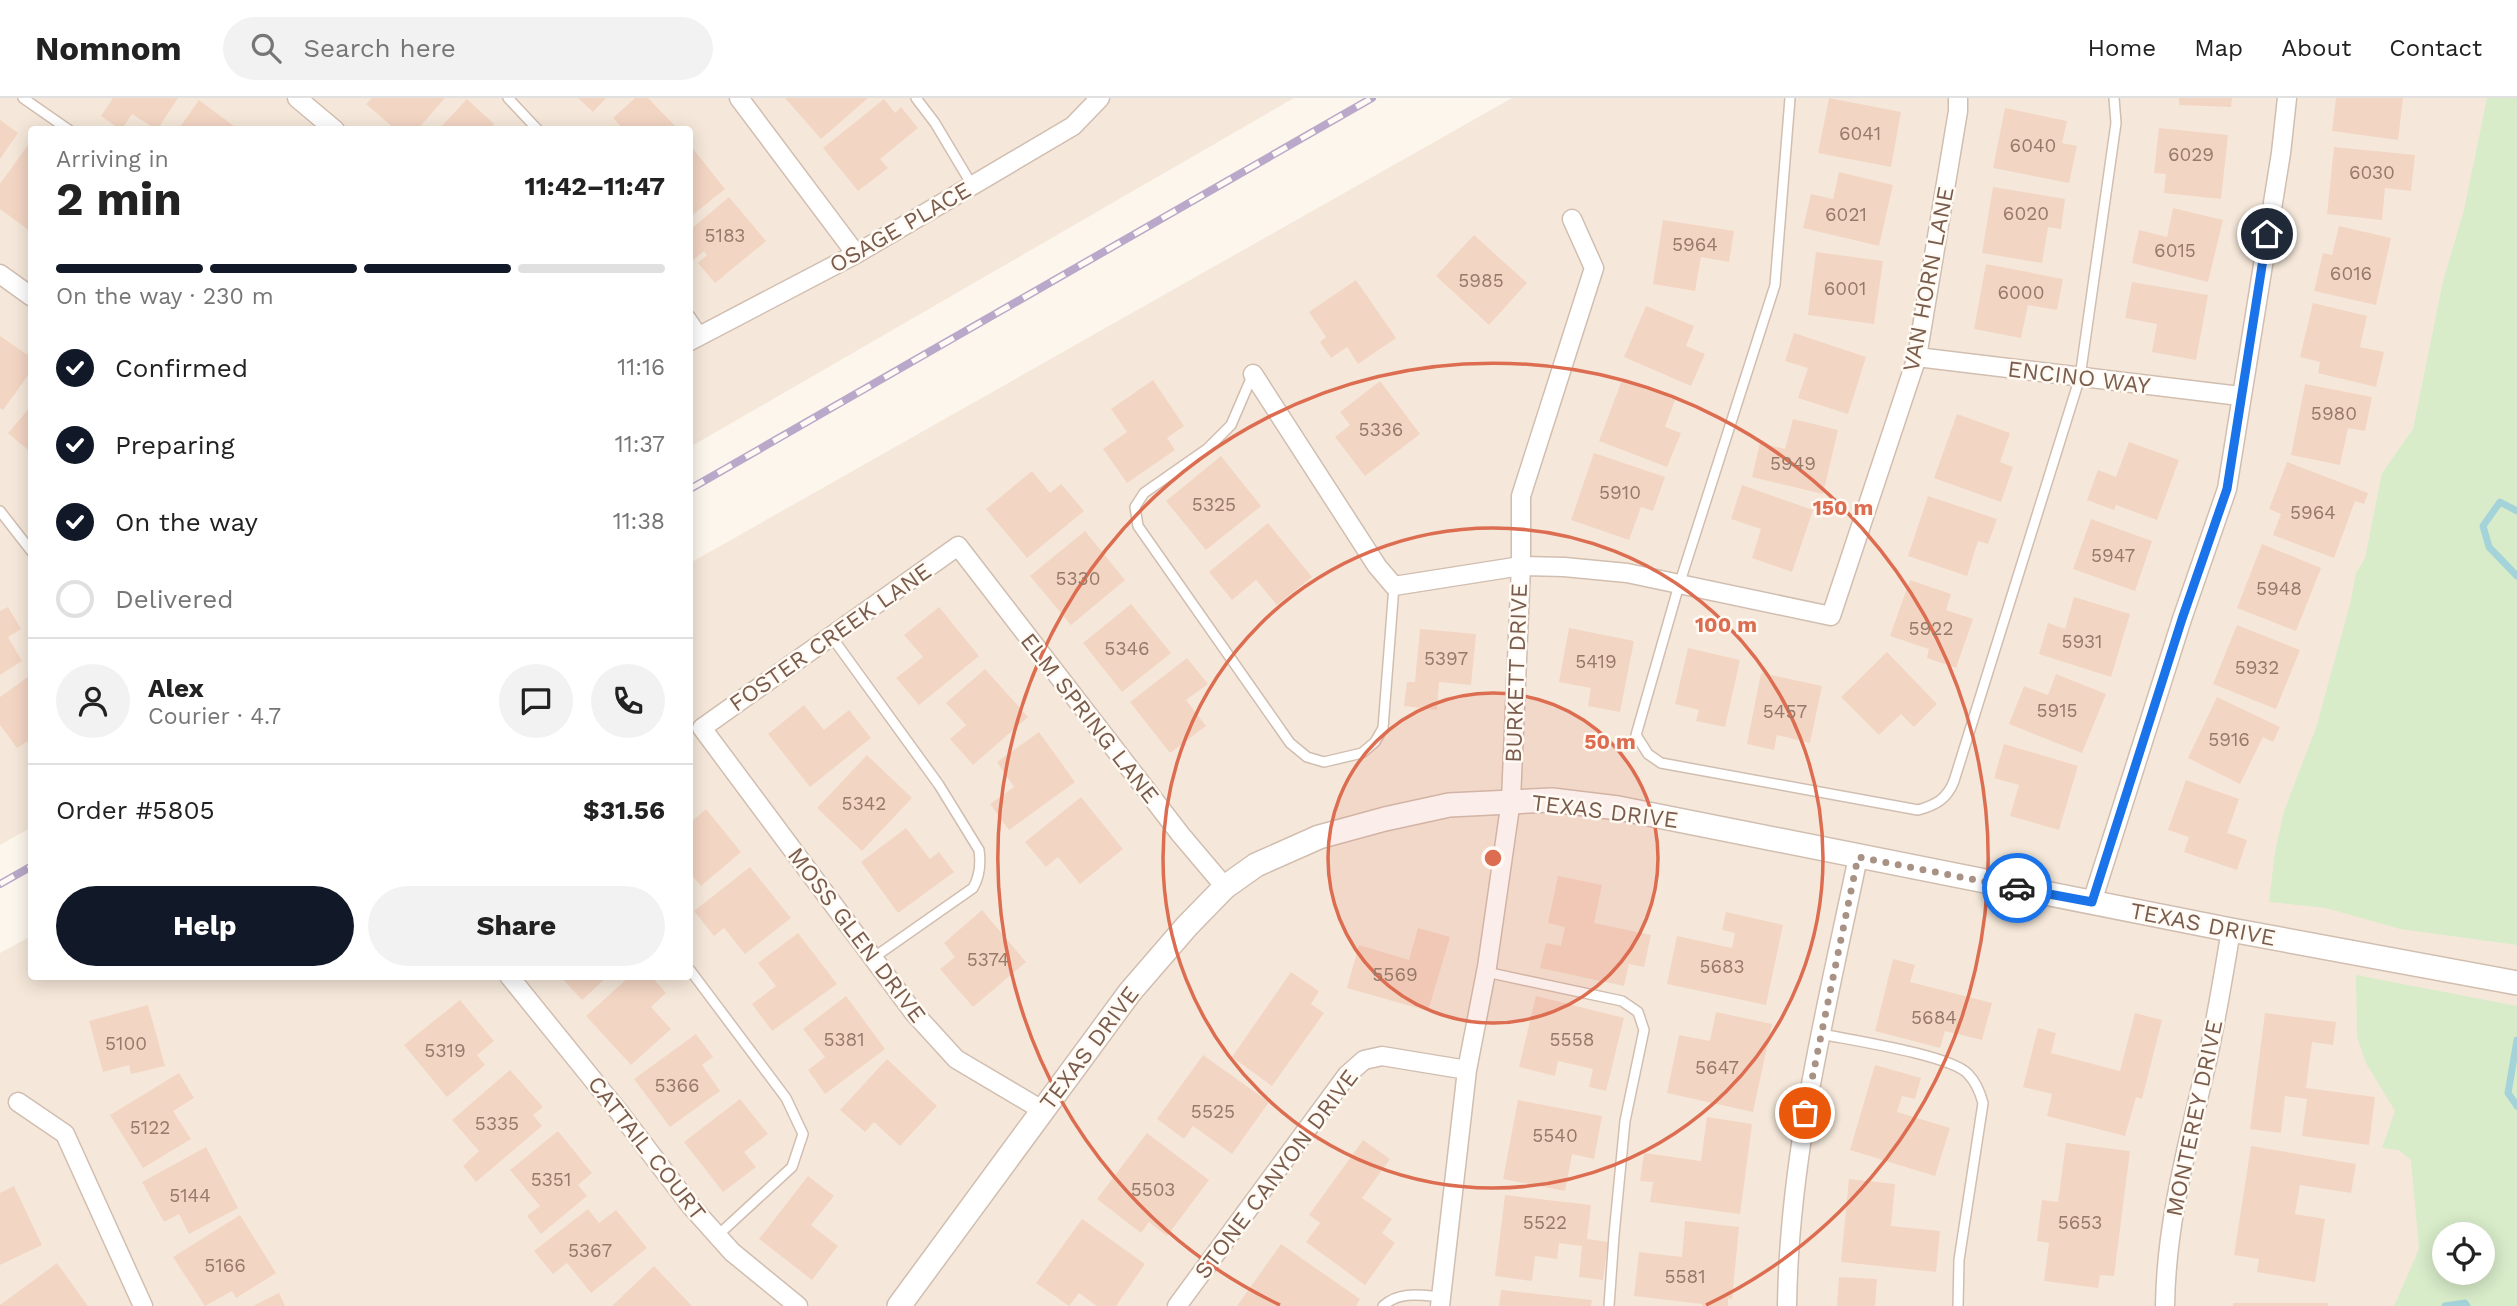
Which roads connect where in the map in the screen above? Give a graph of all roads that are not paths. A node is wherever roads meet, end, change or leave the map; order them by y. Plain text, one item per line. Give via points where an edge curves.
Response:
1 (23, 98) edge
2 (297, 98) edge
3 (508, 98) edge
4 (739, 98) edge
5 (916, 98) edge
6 (1100, 98) edge
7 (1790, 98) edge
8 (1958, 98) edge
9 (2114, 98) edge
10 (2287, 98) edge
11 (63, 126) edge
12 (330, 126) edge
13 (534, 126) edge
14 (972, 185) junction
15 (1573, 219) dead end
16 (856, 254) junction
17 (0, 274) edge
18 (28, 294) edge
19 (696, 338) edge
20 (1917, 357) junction
21 (1253, 374) joint
22 (2080, 377) junction
23 (2240, 396) junction
24 (0, 511) edge
25 (958, 546) joint
26 (28, 547) edge
27 (1521, 566) junction
28 (1679, 585) junction
29 (1394, 586) junction
30 (831, 636) junction
31 (702, 728) joint
32 (1511, 800) junction
33 (1858, 857) junction
34 (1225, 887) junction
35 (2092, 902) junction
36 (2231, 930) junction
37 (873, 958) junction
38 (1486, 972) junction
39 (693, 974) edge
40 (512, 980) edge
41 (2517, 983) edge
42 (1821, 1034) junction
43 (1467, 1070) junction
44 (18, 1102) dead end
45 (1042, 1110) junction
46 (717, 1236) junction
47 (1440, 1302) edge
48 (142, 1306) edge
49 (798, 1306) edge
50 (900, 1306) edge
51 (1177, 1306) edge
52 (1383, 1306) edge
53 (1609, 1306) edge
54 (1787, 1306) edge
55 (1958, 1306) edge
56 (2165, 1306) edge

1 - 11 lane
2 - 12 street
3 - 13 lane
4 - 16 street
5 - 14 lane
6 - 14 street, OSAGE PLACE via 1073,126
7 - 28 lane via 1775,285
8 - 20 street, VAN HORN LANE
9 - 22 lane via 2116,123
10 - 23 street
14 - 16 street, OSAGE PLACE
15 - 27 street, BURKETT DRIVE via 1594,268 1521,496
16 - 19 street, OSAGE PLACE
17 - 18 street
20 - 22 street, ENCINO WAY
20 - 28 street, VAN HORN LANE via 1831,616
21 - 29 street
21 - 29 lane via 1231,425 1207,449 1144,494 1135,507 1138,526 1290,743 1307,757 1324,762 1362,753 1383,728
22 - 23 street, ENCINO WAY
22 - 28 lane via 1954,781 1949,794 1934,806 1918,810 1661,763 1648,754 1636,735
23 - 35 street via 2227,489
24 - 26 lane
25 - 30 street, FOSTER CREEK LANE
25 - 34 street, ELM SPRING LANE
27 - 28 street via 1627,573
27 - 29 street
27 - 32 street, BURKETT DRIVE
30 - 31 street, FOSTER CREEK LANE
30 - 37 lane via 939,785 979,850 978,879 973,888
31 - 37 street, MOSS GLEN DRIVE
32 - 33 street, TEXAS DRIVE via 1618,808
32 - 34 street, TEXAS DRIVE via 1450,806 1319,837 1256,865
32 - 38 street, BURKETT DRIVE
33 - 35 street, TEXAS DRIVE
33 - 42 street
34 - 45 street, TEXAS DRIVE via 1130,992
35 - 36 street, TEXAS DRIVE
36 - 41 street, TEXAS DRIVE
36 - 56 street, MONTEREY DRIVE via 2174,1209
37 - 45 street, MOSS GLEN DRIVE via 956,1059
38 - 43 street, BURKETT DRIVE
38 - 53 lane via 1622,1001 1639,1012 1644,1030 1625,1121
39 - 46 lane via 786,1098 803,1135 792,1167
40 - 46 street, CATTAIL COURT
42 - 54 street via 1797,1166
42 - 55 lane via 1945,1061 1967,1072 1978,1089 1983,1103 1959,1261
43 - 47 street, BURKETT DRIVE
43 - 51 street, STONE CANYON DRIVE via 1382,1056 1364,1060 1347,1075
44 - 48 street via 65,1134
45 - 50 street, TEXAS DRIVE
46 - 49 street, CATTAIL COURT
47 - 52 lane via 1404,1296

